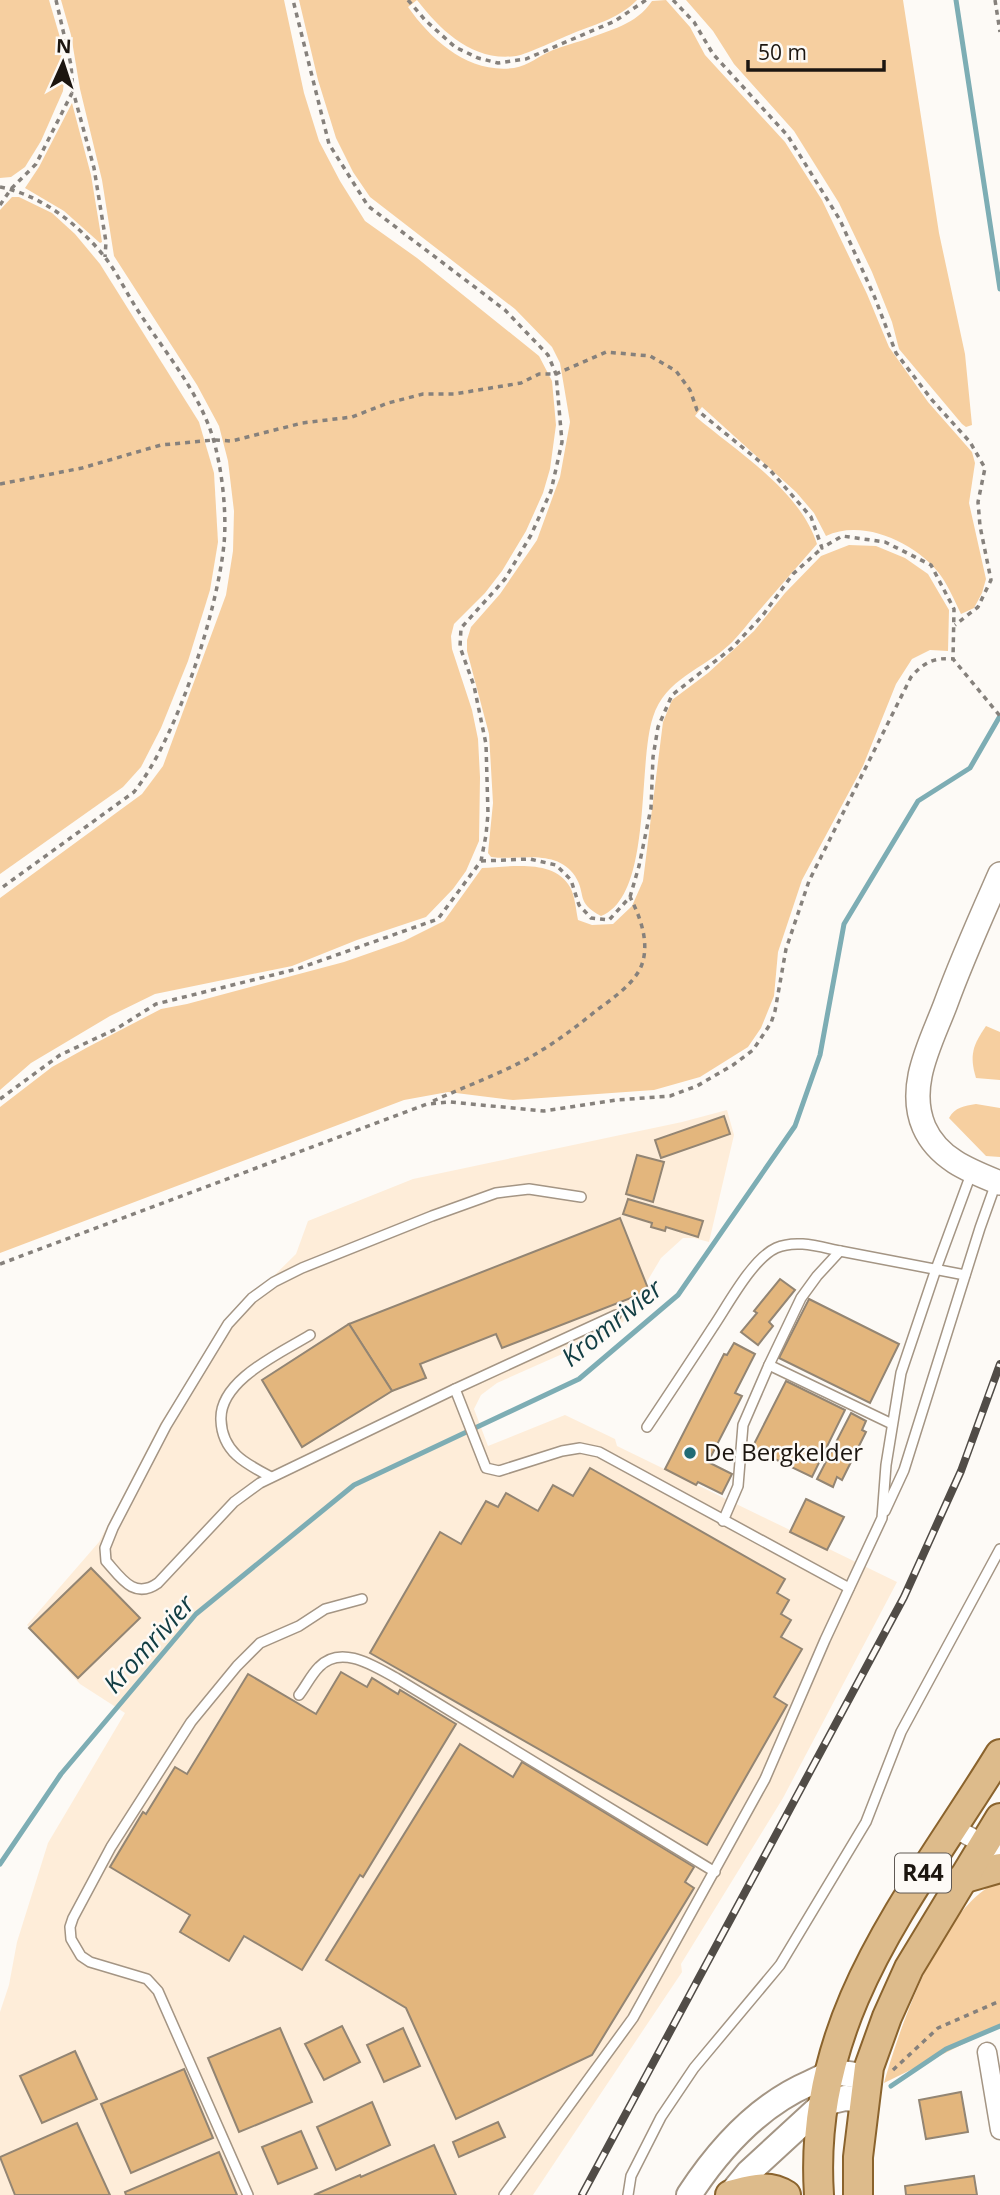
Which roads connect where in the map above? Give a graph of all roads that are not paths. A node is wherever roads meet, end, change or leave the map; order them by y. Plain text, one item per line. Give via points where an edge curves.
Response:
1 (1000, 874) edge
2 (972, 1172) junction
3 (998, 1182) edge
4 (580, 1198) dead end
5 (840, 1251) junction
6 (936, 1269) junction
7 (965, 1275) junction
8 (616, 1315) dead end
9 (310, 1335) dead end
10 (769, 1365) junction
11 (455, 1389) junction
12 (892, 1423) junction
13 (647, 1427) dead end
14 (271, 1476) junction
15 (882, 1518) junction
16 (723, 1521) junction
17 (1000, 1549) edge
18 (849, 1588) junction
19 (362, 1599) dead end
20 (299, 1695) dead end
21 (1000, 1754) edge
22 (970, 1802) junction
23 (1000, 1820) edge
24 (954, 1828) junction
25 (992, 1849) edge
26 (1000, 1868) edge
27 (715, 1872) junction
28 (962, 1879) junction
29 (986, 2052) dead end
30 (829, 2074) junction
31 (874, 2084) junction
32 (824, 2103) junction
33 (1000, 2130) edge
34 (248, 2195) edge
35 (504, 2195) edge
36 (628, 2195) edge
37 (689, 2195) edge
38 (730, 2195) edge
39 (786, 2195) edge
40 (819, 2195) edge
41 (858, 2195) edge

1 - 2 street via 929,1042 920,1076 919,1109 925,1127 949,1158
2 - 3 street
2 - 6 lane
3 - 7 lane
4 - 14 lane via 529,1189 496,1193 302,1268 252,1298 228,1324 166,1426 113,1528 105,1548 106,1561 136,1589 149,1589 234,1502
5 - 6 lane
5 - 10 lane via 801,1298
5 - 13 lane via 785,1244 762,1258
6 - 7 lane
6 - 12 lane via 901,1373
7 - 15 lane via 904,1470
8 - 11 lane
9 - 14 lane via 246,1376 232,1389 220,1415 225,1441 234,1455
10 - 12 lane
10 - 16 lane via 743,1425 738,1486
11 - 14 lane
11 - 16 lane via 486,1468 499,1471 580,1448 599,1452
12 - 15 lane
15 - 18 lane
16 - 18 lane
17 - 36 lane via 901,1732 866,1822 780,1965 694,2068 661,2117 631,2176
18 - 27 lane via 765,1779
19 - 34 lane via 326,1609 260,1643 236,1666 191,1722 125,1823 70,1927 74,1948 81,1956 147,1979 158,1991
20 - 27 lane via 327,1660 348,1656 365,1662
21 - 22 main road, R44
22 - 23 street
22 - 24 main road, R44
23 - 25 main road, R44
24 - 25 street
24 - 30 main road, R44 via 899,1909 865,1970 840,2031
25 - 28 main road, R44
26 - 28 main road
27 - 35 lane via 633,2018
28 - 31 main road, R44 via 909,1968 887,2017 869,2067
29 - 33 street
30 - 31 main road via 849,2073
30 - 32 main road, R44
30 - 37 main road via 771,2105 743,2129
31 - 32 main road
31 - 41 main road, R44 via 858,2157
32 - 38 main road
32 - 40 main road, R44
38 - 39 main road via 773,2188

